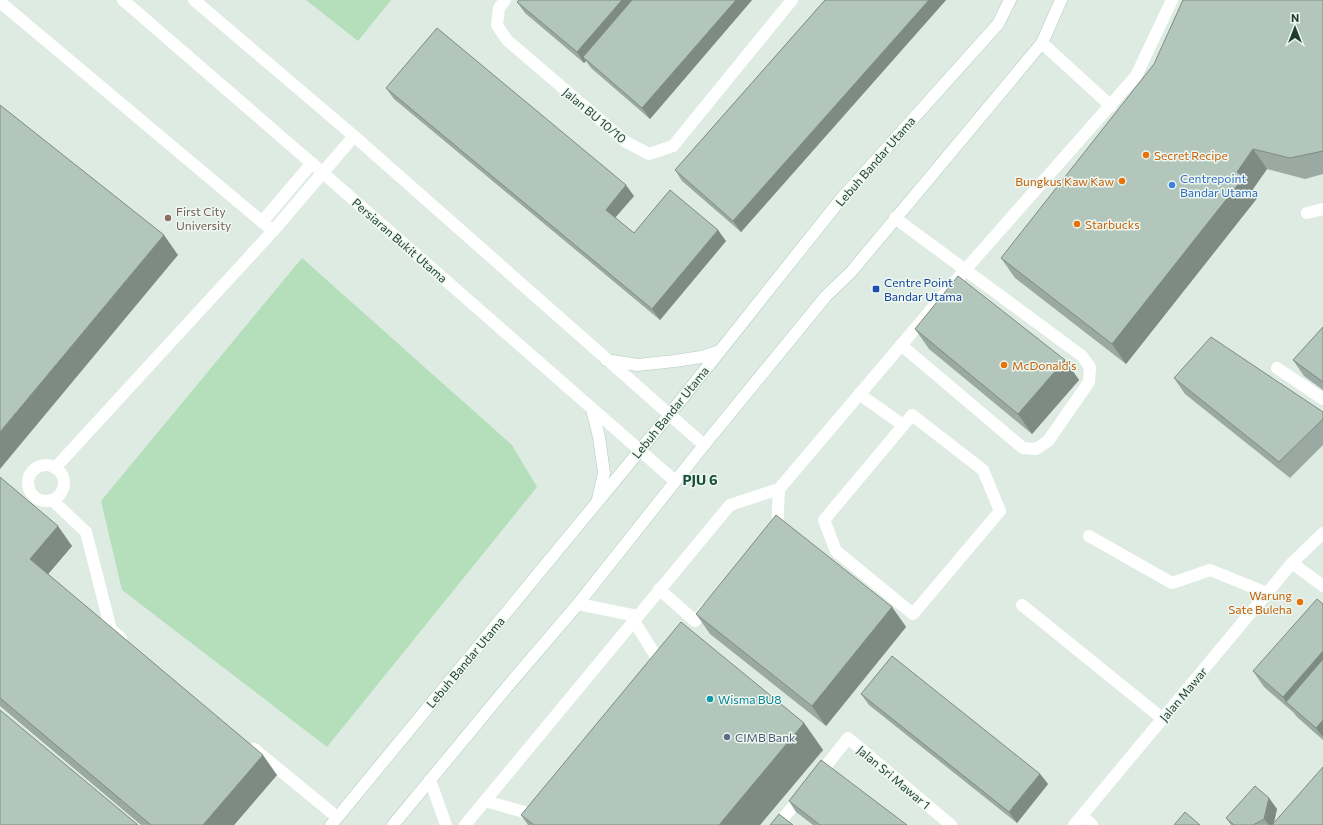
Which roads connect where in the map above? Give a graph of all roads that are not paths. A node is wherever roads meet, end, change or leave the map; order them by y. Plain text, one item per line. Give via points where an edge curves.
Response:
1 (123, 0) edge
2 (194, 0) edge
3 (505, 0) edge
4 (792, 0) edge
5 (1010, 0) edge
6 (1061, 0) edge
7 (1172, 0) edge
8 (0, 2) edge
9 (1042, 43) junction
10 (1112, 106) junction
11 (354, 136) junction
12 (312, 163) junction
13 (323, 173) junction
14 (1323, 209) edge
15 (1307, 213) dead end
16 (895, 218) junction
17 (262, 222) junction
18 (273, 231) junction
19 (965, 270) junction
20 (901, 344) junction
21 (720, 351) junction
22 (606, 360) junction
23 (1278, 368) dead end
24 (859, 394) junction
25 (1323, 399) edge
26 (592, 409) junction
27 (669, 415) junction
28 (903, 425) junction
29 (704, 445) junction
30 (639, 450) junction
31 (55, 468) junction
32 (675, 482) junction
33 (779, 489) junction
34 (52, 500) junction
35 (597, 502) junction
36 (1323, 533) edge
37 (1089, 536) dead end
38 (772, 538) edge
39 (1292, 563) junction
40 (1323, 586) edge
41 (659, 589) junction
42 (1267, 593) junction
43 (715, 599) edge
44 (578, 604) junction
45 (1022, 605) dead end
46 (635, 618) junction
47 (130, 645) edge
48 (650, 675) edge
49 (1163, 719) junction
50 (246, 742) edge
51 (430, 780) junction
52 (485, 801) junction
53 (545, 803) edge
54 (334, 821) edge
55 (1078, 821) edge
56 (393, 825) edge
57 (446, 825) edge
58 (465, 825) edge
59 (778, 825) edge
60 (951, 825) edge
61 (1092, 825) edge

1 - 12 street, Persiaran Bukit Utama
2 - 11 street
3 - 4 street, Jalan BU 10/10 via 499,8 497,25 507,40 626,142 649,154 673,146
5 - 21 street, Lebuh Bandar Utama via 998,24 841,199
6 - 9 street
7 - 10 street via 1136,76
8 - 17 street
9 - 10 street
9 - 16 street
10 - 19 street
11 - 13 street
11 - 22 street
12 - 13 street, Persiaran Bukit Utama
12 - 17 street
13 - 18 street
13 - 26 street, Persiaran Bukit Utama
14 - 15 street
16 - 19 street
16 - 29 street via 851,272 826,296
17 - 18 street
18 - 31 street
19 - 20 street
19 - 20 street via 1082,356 1090,367 1090,382 1048,441 1036,449 1023,448
20 - 24 street
21 - 22 street via 675,361 637,365
21 - 27 street, Lebuh Bandar Utama
22 - 27 street
23 - 25 street
24 - 28 street
24 - 33 street
26 - 30 street, Persiaran Bukit Utama
26 - 35 street via 604,473
27 - 29 street
27 - 30 street, Lebuh Bandar Utama
28 - 28 street via 912,415 982,470 1000,511 913,614 836,551 824,520
29 - 32 street
30 - 32 street, Persiaran Bukit Utama
30 - 35 street, Lebuh Bandar Utama
31 - 34 street via 61,473 64,481 59,495
31 - 34 street via 48,465 40,466 29,477 28,485 31,493 37,498
32 - 44 street
33 - 38 street via 777,533
33 - 41 street via 730,505
34 - 47 street via 86,532 111,630
35 - 54 street, Lebuh Bandar Utama
36 - 39 street, Jalan Mawar
37 - 42 street via 1172,583 1210,570
39 - 40 street
39 - 42 street, Jalan Mawar
41 - 43 street via 695,621
41 - 46 street
42 - 49 street, Jalan Mawar
44 - 46 street
44 - 51 street
45 - 49 street
46 - 48 street via 660,663
46 - 52 street
49 - 55 street, Jalan Mawar
50 - 54 street
51 - 56 street
51 - 57 street
52 - 53 street via 534,816
52 - 58 street
55 - 61 street
59 - 60 street, Jalan Sri Mawar 1 via 848,738

